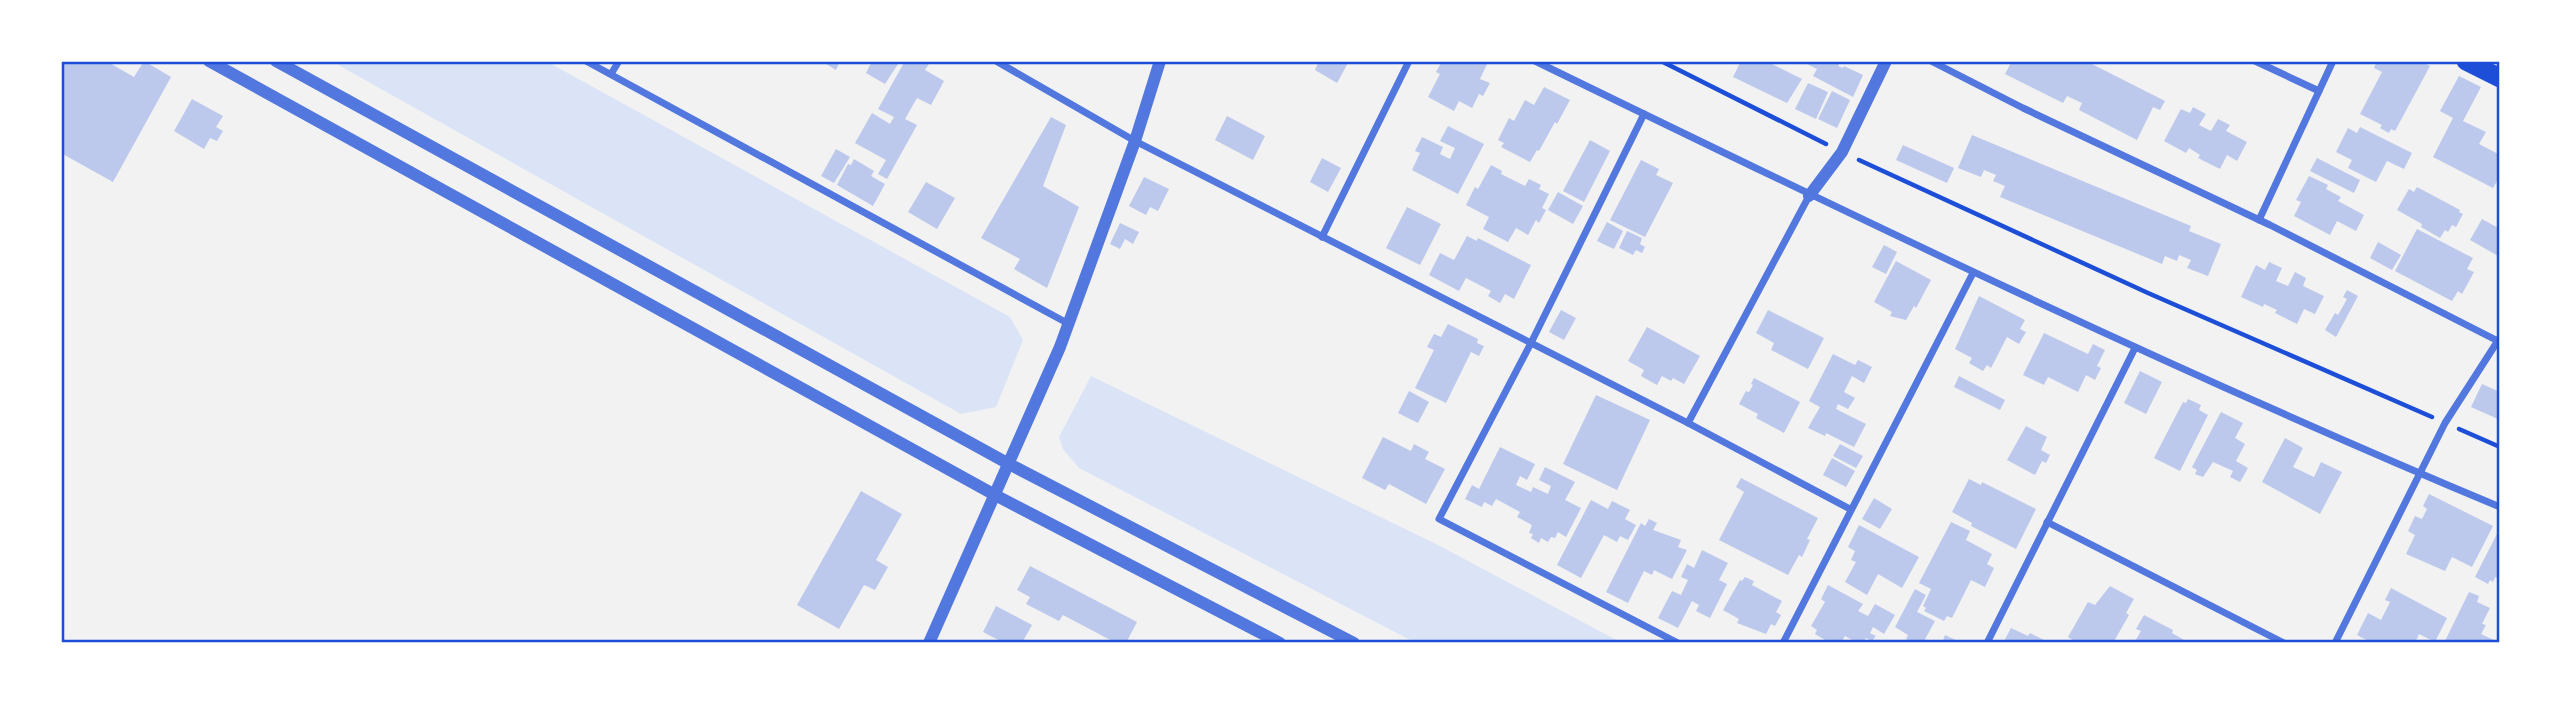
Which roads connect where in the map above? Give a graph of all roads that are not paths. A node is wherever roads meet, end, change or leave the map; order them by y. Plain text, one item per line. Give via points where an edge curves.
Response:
1 (209, 61) edge
2 (276, 61) edge
3 (586, 61) edge
4 (619, 61) edge
5 (996, 61) edge
6 (1160, 61) edge
7 (1409, 61) edge
8 (1535, 61) edge
9 (1886, 61) edge
10 (1931, 61) edge
11 (2255, 61) edge
12 (2333, 61) edge
13 (2466, 61) edge
14 (611, 74) junction
15 (2500, 78) edge
16 (2319, 91) junction
17 (1644, 114) junction
18 (1135, 141) junction
19 (1809, 196) junction
20 (2259, 220) junction
21 (1322, 237) junction
22 (1973, 273) junction
23 (1069, 324) junction
24 (2499, 339) edge
25 (1531, 343) junction
26 (2136, 348) junction
27 (1688, 424) junction
28 (1009, 464) junction
29 (2421, 474) junction
30 (995, 495) junction
31 (2500, 506) edge
32 (1850, 509) junction
33 (2047, 522) junction
34 (929, 643) edge
35 (1280, 643) edge
36 (1354, 643) edge
37 (1678, 643) edge
38 (1783, 643) edge
39 (1987, 643) edge
40 (2284, 643) edge
41 (2335, 643) edge

1 - 30 street
2 - 28 street
3 - 14 street
4 - 14 street
5 - 18 street
6 - 18 street
7 - 21 street
8 - 17 street
9 - 19 street via 1842,152
10 - 20 street
11 - 16 street
12 - 16 street
13 - 15 highway
14 - 23 street
16 - 20 street
17 - 19 street
17 - 25 street
18 - 21 street
18 - 23 street
19 - 22 street
19 - 27 street
20 - 24 street
21 - 25 street
22 - 26 street
22 - 32 street
23 - 28 street
24 - 29 street via 2445,423
25 - 27 street
25 - 37 street via 1439,519
26 - 29 street
26 - 33 street
27 - 32 street
28 - 30 street
28 - 36 street
29 - 31 street
29 - 41 street
30 - 34 street
30 - 35 street
32 - 38 street
33 - 39 street
33 - 40 street

